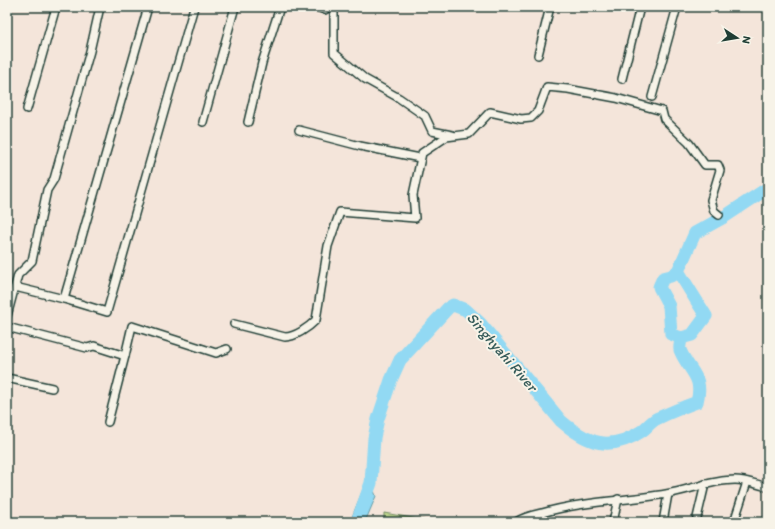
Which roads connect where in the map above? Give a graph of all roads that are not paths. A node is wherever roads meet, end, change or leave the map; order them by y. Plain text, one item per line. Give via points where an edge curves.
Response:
1 (56, 7) edge
2 (100, 7) edge
3 (148, 7) edge
4 (194, 7) edge
5 (235, 7) edge
6 (280, 7) edge
7 (317, 7) edge
8 (334, 7) edge
9 (550, 7) edge
10 (640, 7) edge
11 (677, 7) edge
12 (325, 10) dead end
13 (538, 55) dead end
14 (622, 79) dead end
15 (652, 97) dead end
16 (27, 109) dead end
17 (203, 122) dead end
18 (248, 122) dead end
19 (299, 130) dead end
20 (452, 135) junction
21 (420, 158) junction
22 (719, 215) dead end
23 (15, 287) junction
24 (64, 299) junction
25 (7, 316) edge
26 (234, 324) dead end
27 (7, 327) edge
28 (227, 349) dead end
29 (125, 356) junction
30 (7, 378) edge
31 (52, 388) dead end
32 (108, 422) dead end
33 (747, 482) junction
34 (705, 484) junction
35 (768, 487) edge
36 (668, 494) junction
37 (618, 500) junction
38 (516, 522) edge
39 (613, 522) edge
40 (663, 522) edge
41 (696, 522) edge
42 (734, 522) edge

1 - 16 street
2 - 23 street via 54,180 47,190 32,261 18,276
3 - 24 street
4 - 24 street via 107,312
5 - 17 street
6 - 18 street via 262,63
7 - 12 street
8 - 20 street via 334,54 365,79 425,116 432,131
9 - 13 street
10 - 14 street
11 - 15 street
19 - 21 street
20 - 21 street via 422,153
20 - 22 street via 468,134 490,112 521,119 531,118 538,111 547,87 649,106 662,111 664,119 705,165 718,165 720,170 711,200 714,212
21 - 26 street via 413,195 415,218 340,212 328,246 316,320 310,326 284,338
23 - 24 street
23 - 25 street
27 - 29 street via 87,348 94,346
28 - 29 street via 216,352 132,326
29 - 32 street
30 - 31 street
33 - 34 street via 736,480
33 - 35 street
33 - 42 street
34 - 36 street
34 - 41 street
36 - 37 street
36 - 40 street
37 - 38 street via 554,509
37 - 39 street

